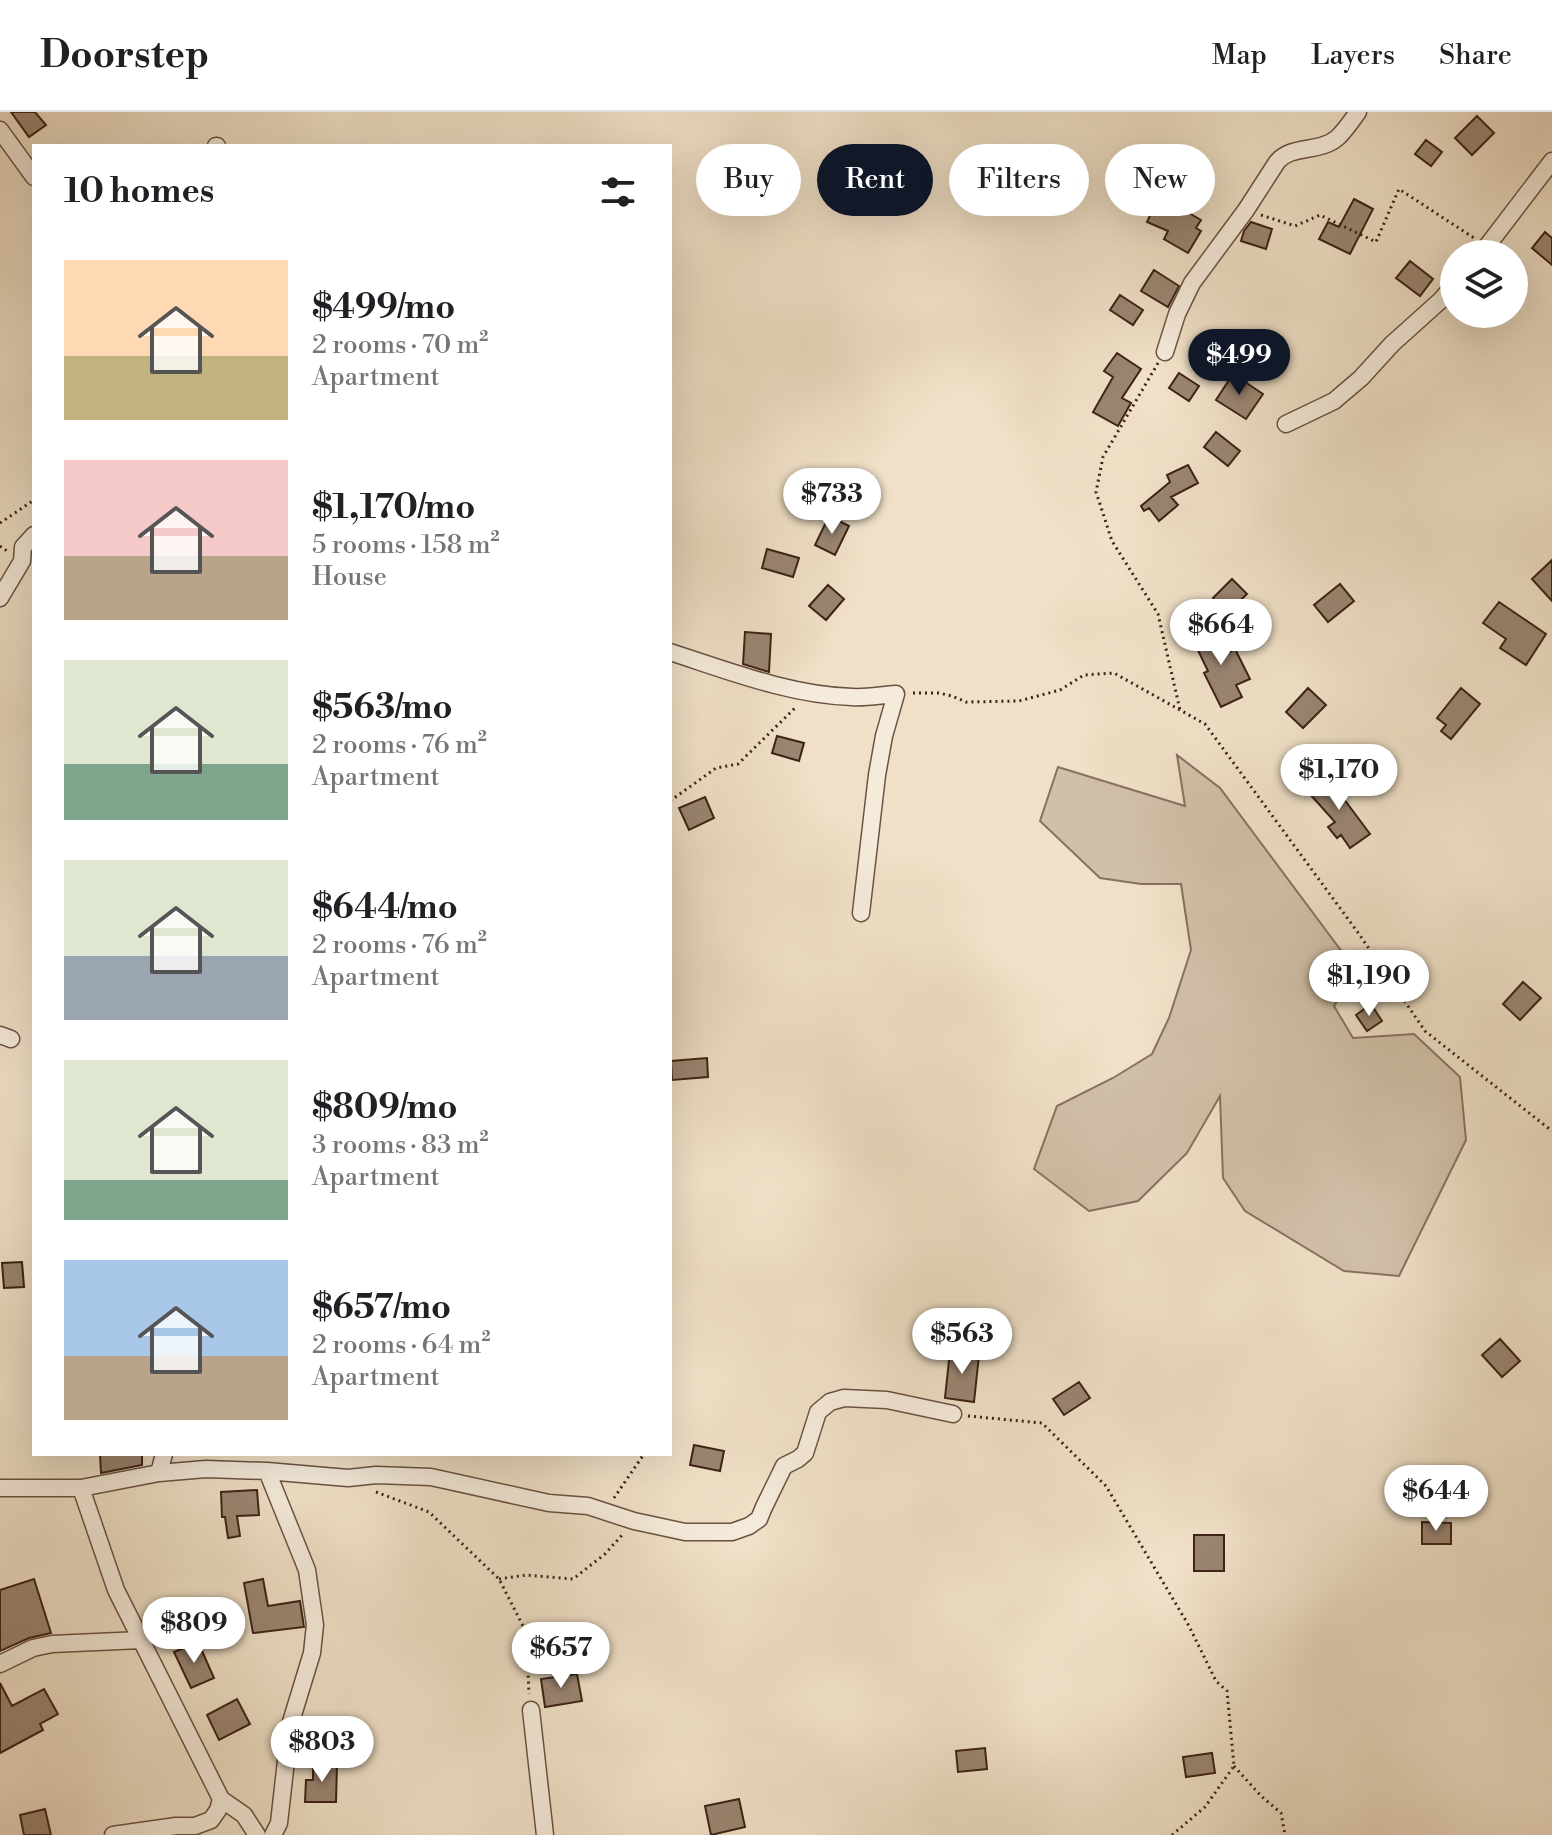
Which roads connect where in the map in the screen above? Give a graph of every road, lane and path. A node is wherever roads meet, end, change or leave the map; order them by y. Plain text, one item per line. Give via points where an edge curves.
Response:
1 (1358, 112) edge
2 (0, 130) edge
3 (1552, 161) edge
4 (32, 174) edge
5 (1246, 210) junction
6 (1469, 240) edge
7 (1492, 240) edge
8 (1440, 301) edge
9 (1165, 352) joint
10 (1286, 424) dead end
11 (32, 501) edge
12 (0, 523) edge
13 (32, 537) edge
14 (0, 598) edge
15 (672, 653) edge
16 (810, 693) junction
17 (896, 694) junction
18 (1180, 710) junction
19 (672, 800) edge
20 (861, 913) dead end
21 (1552, 1131) edge
22 (953, 1414) joint
23 (163, 1456) edge
24 (643, 1456) edge
25 (267, 1471) junction
26 (159, 1473) junction
27 (348, 1478) junction
28 (0, 1488) edge
29 (81, 1488) junction
30 (605, 1510) junction
31 (634, 1521) junction
32 (499, 1579) junction
33 (141, 1640) junction
34 (0, 1664) edge
35 (531, 1710) joint
36 (1234, 1766) junction
37 (221, 1799) junction
38 (113, 1835) edge
39 (257, 1835) edge
40 (273, 1835) edge
41 (545, 1835) edge
42 (1172, 1835) edge
43 (1285, 1835) edge

1 - 5 street via 1336,139 1283,155
2 - 4 street
3 - 7 street
5 - 6 path via 1295,226 1320,215 1376,242 1399,189
5 - 9 street via 1192,283
8 - 10 street via 1334,401
9 - 18 path via 1103,457 1096,492 1112,541 1158,614
11 - 12 path
13 - 14 street
15 - 16 street
16 - 17 street via 854,698
16 - 19 path via 738,764 716,768
17 - 18 path via 939,693 966,702 1019,701 1060,690 1084,675 1114,673
17 - 20 street via 877,775
18 - 21 path via 1205,724 1425,1031
22 - 31 street via 887,1400 830,1402 818,1412 805,1453 784,1466 759,1519 749,1526 732,1532 685,1532
22 - 36 path via 1042,1423 1106,1486 1216,1681 1227,1691
23 - 26 street
24 - 30 path
25 - 26 street
25 - 27 street
25 - 40 street via 307,1570 315,1625 290,1725 279,1823
26 - 29 street
27 - 30 street via 431,1477
27 - 32 path via 429,1512
28 - 29 street
29 - 33 street via 116,1590
30 - 31 street
31 - 32 path via 573,1579
32 - 35 path via 532,1650
33 - 34 street via 52,1644
33 - 37 street
35 - 41 street
36 - 42 path via 1205,1807
36 - 43 path via 1281,1813
37 - 38 street via 211,1820 195,1826
37 - 39 street via 244,1815

